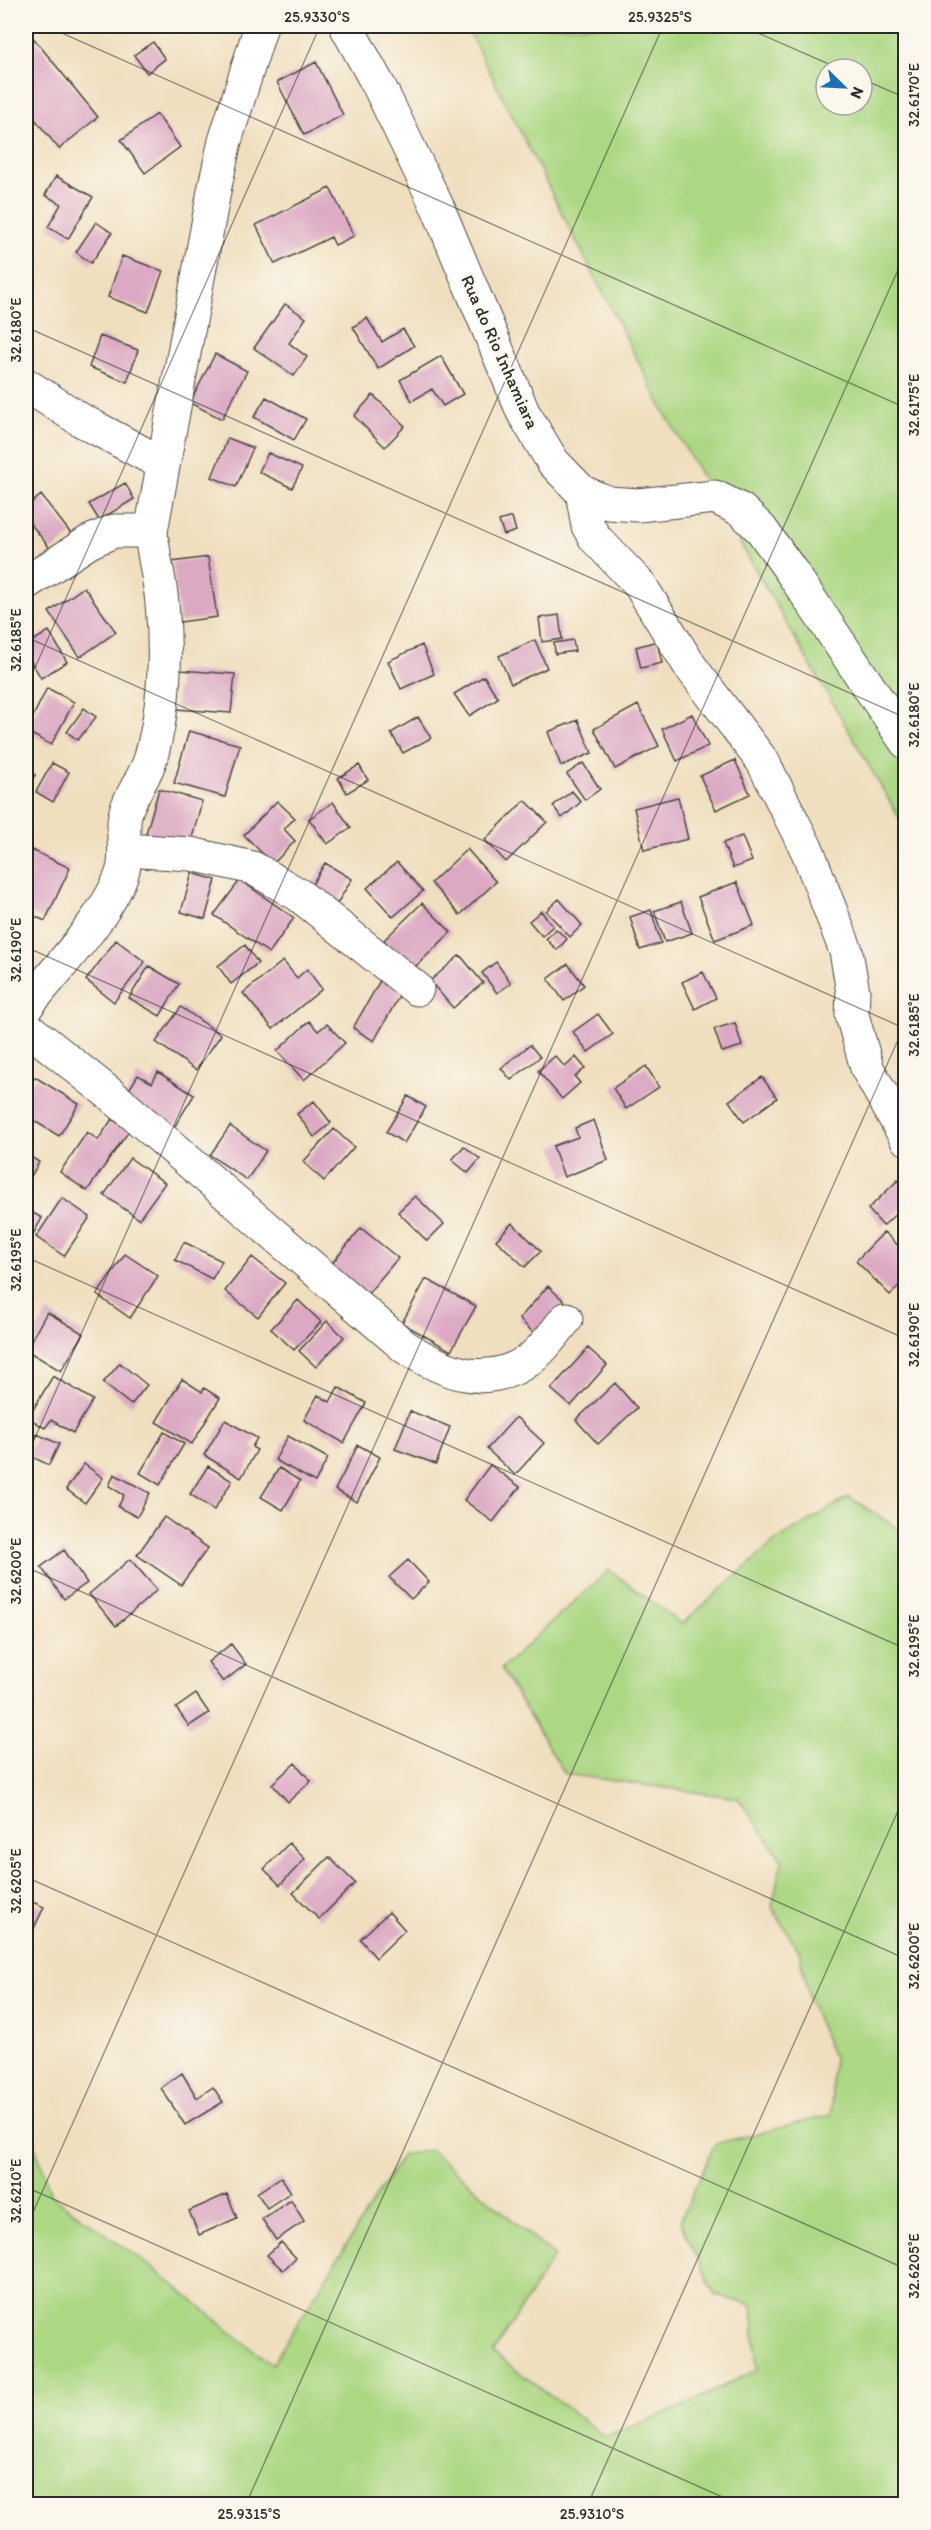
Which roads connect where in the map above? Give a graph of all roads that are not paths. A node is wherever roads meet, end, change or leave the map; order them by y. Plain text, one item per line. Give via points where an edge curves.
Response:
1 (261, 26) edge
2 (346, 26) edge
3 (26, 385) edge
4 (163, 464) junction
5 (582, 492) junction
6 (152, 531) junction
7 (26, 582) edge
8 (906, 742) edge
9 (125, 850) junction
10 (417, 989) dead end
11 (26, 1007) edge
12 (26, 1027) edge
13 (906, 1138) edge
14 (566, 1319) dead end

1 - 4 street via 225,141
2 - 5 street, Rua do Rio Inhamiara via 438,208 523,412 553,462
3 - 4 street
4 - 6 street
5 - 8 street, Rua do Rio Inhamiara via 609,503 638,505 715,497 741,510 761,529 791,571
5 - 13 street via 591,532 640,585 690,666 764,762 808,852 846,951 853,992 852,1016 867,1068
6 - 7 street via 114,531 89,542
6 - 9 street via 162,600 164,684 150,760 126,812
9 - 10 street via 197,855 253,868 277,880
9 - 11 street via 124,868 104,910
12 - 14 street via 405,1347 428,1362 473,1377 504,1372 530,1360

